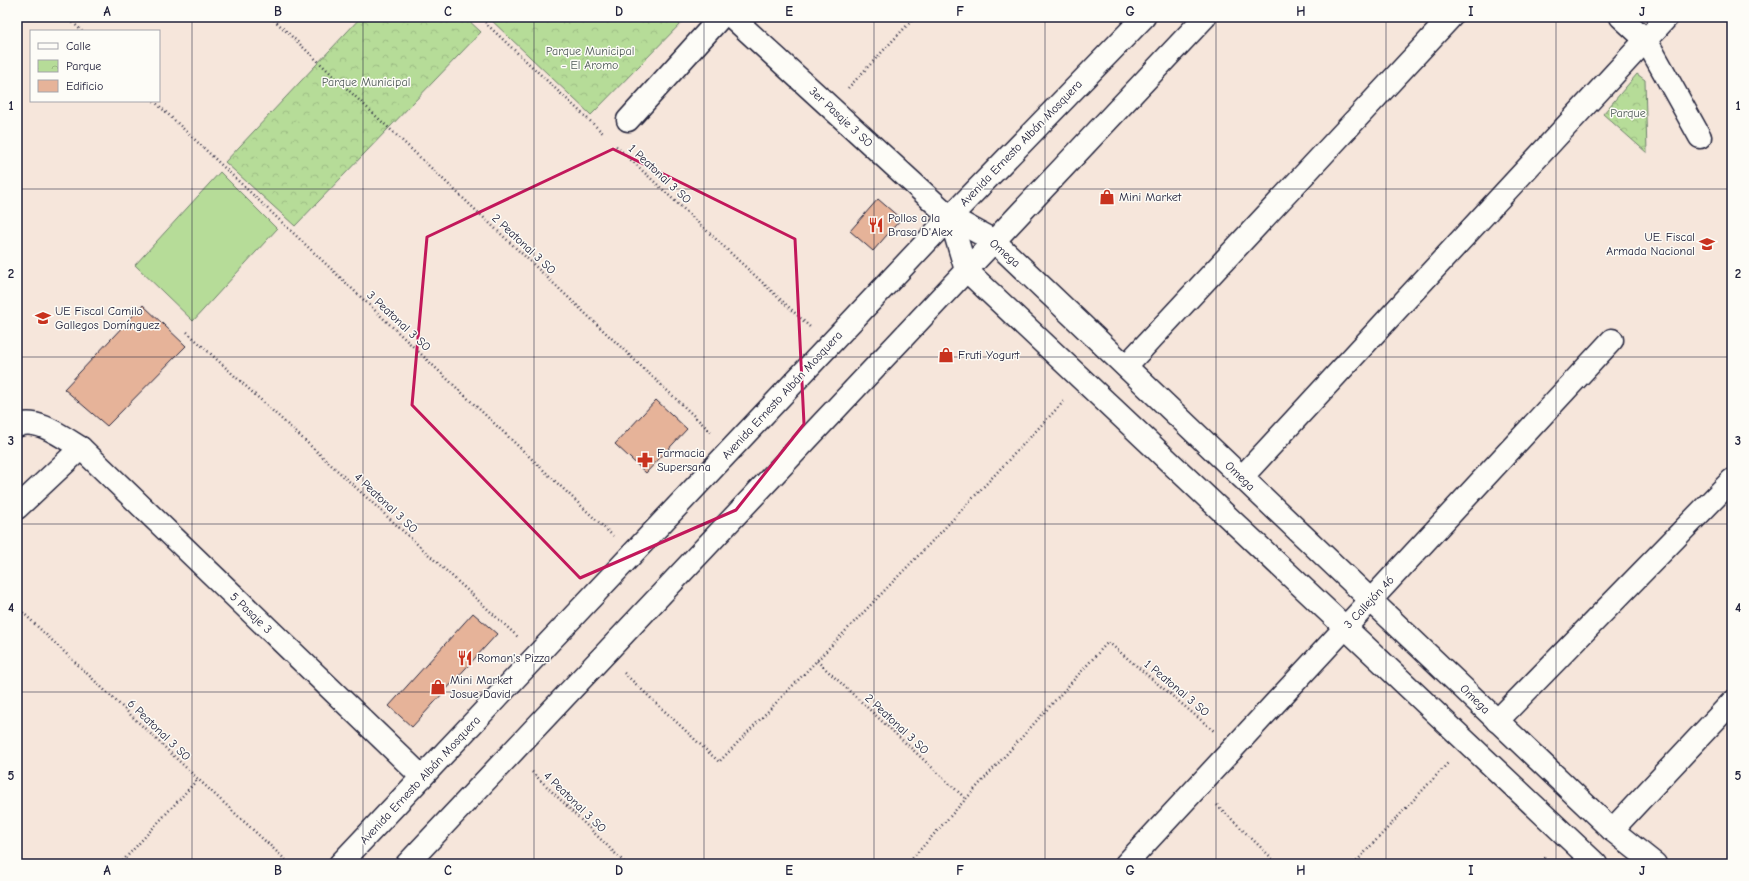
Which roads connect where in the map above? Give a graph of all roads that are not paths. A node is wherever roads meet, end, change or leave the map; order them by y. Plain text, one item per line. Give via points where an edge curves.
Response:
1 (721, 17) edge
2 (732, 17) edge
3 (1144, 17) edge
4 (1205, 17) edge
5 (1451, 17) edge
6 (1621, 17) edge
7 (1667, 17) edge
8 (1646, 40) junction
9 (628, 120) dead end
10 (1700, 137) dead end
11 (950, 217) junction
12 (994, 241) junction
13 (966, 270) junction
14 (1612, 340) dead end
15 (1126, 366) junction
16 (17, 426) edge
17 (81, 448) junction
18 (1242, 477) junction
19 (1732, 480) edge
20 (17, 508) edge
21 (1370, 600) junction
22 (1345, 627) junction
23 (1732, 702) edge
24 (1497, 720) junction
25 (422, 777) junction
26 (1612, 830) junction
27 (340, 864) edge
28 (406, 864) edge
29 (1126, 864) edge
30 (1596, 864) edge
31 (1654, 864) edge

1 - 9 street
2 - 11 street, 3er Pasaje 3 SO
3 - 11 street, Avenida Ernesto Albán Mosquera
4 - 12 street
5 - 15 street
6 - 8 street
7 - 8 street
8 - 10 street
8 - 18 street
11 - 12 street, Omega
11 - 13 street
11 - 25 street, Avenida Ernesto Albán Mosquera
12 - 13 street
12 - 15 street, Omega
13 - 22 street
13 - 28 street
14 - 21 street, 3 Callejón 46
15 - 18 street, Omega
16 - 17 street, 5 Pasaje 3 via 23,423 35,424 57,433
17 - 20 street
17 - 25 street, 5 Pasaje 3
18 - 21 street, Omega
19 - 24 street
21 - 22 street, 3 Callejón 46
21 - 24 street, Omega
22 - 29 street, 3 Callejón 46
22 - 30 street
23 - 26 street
24 - 26 street, Omega
25 - 27 street, Avenida Ernesto Albán Mosquera
26 - 31 street, Omega

